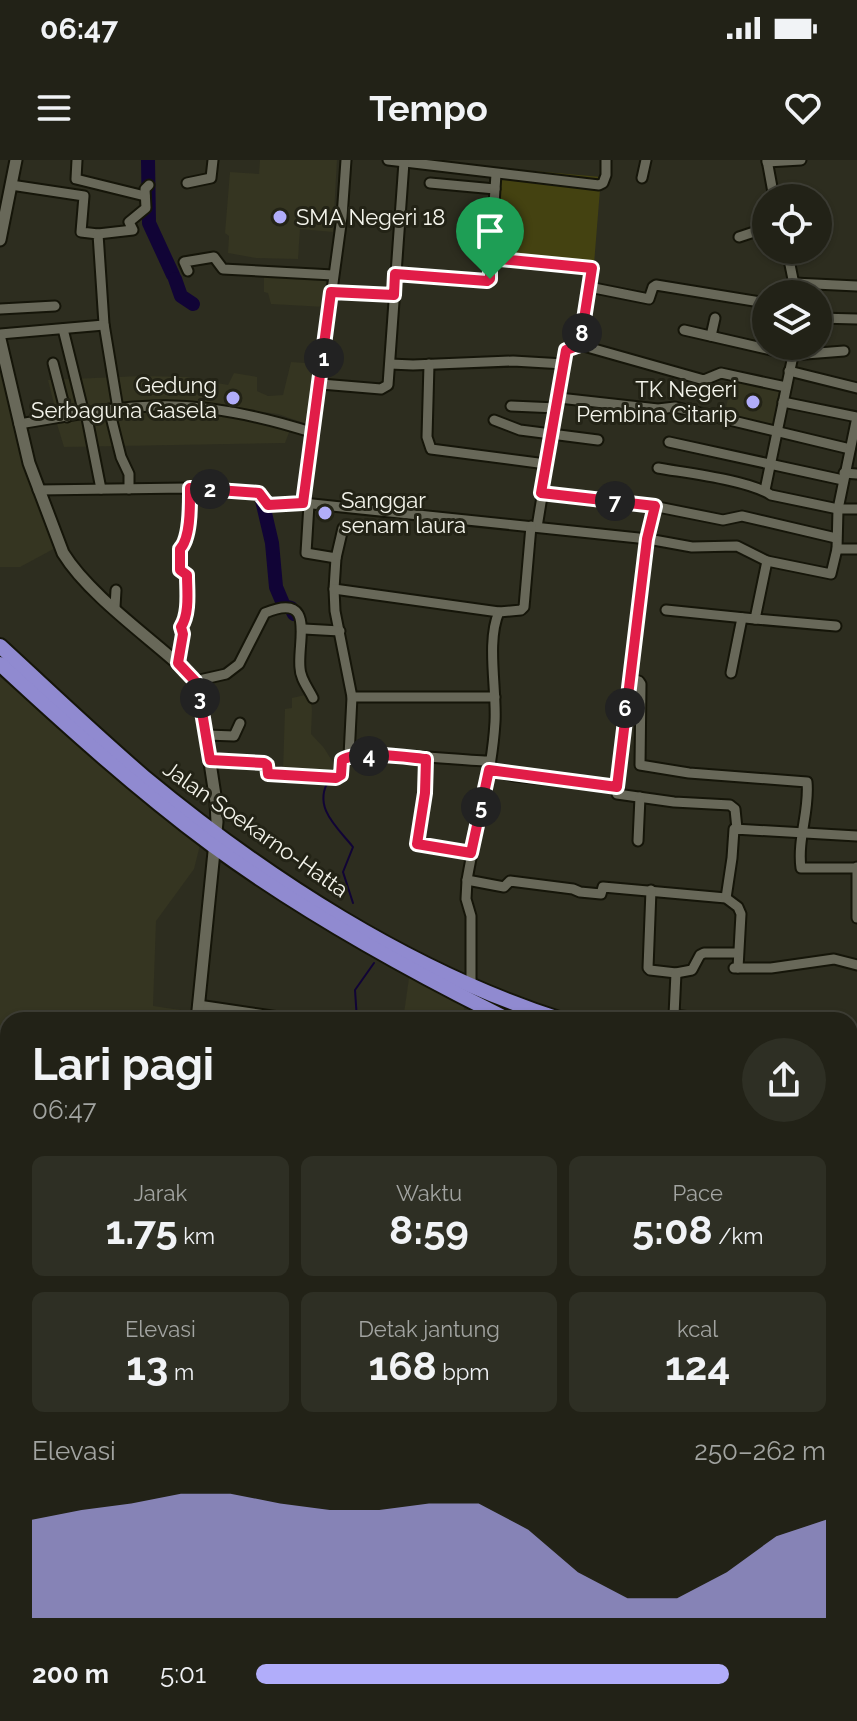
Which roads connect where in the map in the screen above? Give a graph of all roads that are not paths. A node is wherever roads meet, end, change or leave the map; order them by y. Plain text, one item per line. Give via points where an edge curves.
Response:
1 (15, 160) edge
2 (77, 160) edge
3 (213, 160) edge
4 (346, 160) edge
5 (388, 160) edge
6 (606, 160) edge
7 (646, 160) edge
8 (801, 160) edge
9 (767, 161) edge
10 (411, 162) edge
11 (467, 166) edge
12 (496, 174) junction
13 (642, 178) dead end
14 (187, 183) dead end
15 (430, 183) dead end
16 (771, 184) edge
17 (11, 185) junction
18 (495, 189) junction
19 (752, 233) edge
20 (98, 234) junction
21 (739, 237) dead end
22 (0, 240) edge
23 (490, 254) junction
24 (188, 271) dead end
25 (395, 274) junction
26 (333, 275) junction
27 (857, 286) edge
28 (589, 287) junction
29 (832, 287) edge
30 (331, 292) junction
31 (394, 295) junction
32 (752, 301) edge
33 (55, 306) dead end
34 (0, 309) edge
35 (715, 318) dead end
36 (832, 318) edge
37 (857, 319) edge
38 (104, 325) junction
39 (63, 329) junction
40 (684, 330) dead end
41 (711, 336) junction
42 (0, 337) edge
43 (752, 343) edge
44 (580, 345) junction
45 (832, 351) edge
46 (844, 351) dead end
47 (792, 360) edge
48 (53, 363) dead end
49 (390, 364) junction
50 (429, 364) junction
51 (564, 364) junction
52 (789, 371) junction
53 (321, 384) junction
54 (786, 387) junction
55 (857, 388) edge
56 (783, 402) junction
57 (558, 403) junction
58 (511, 406) dead end
59 (114, 409) junction
60 (85, 414) junction
61 (67, 417) junction
62 (857, 417) edge
63 (494, 420) dead end
64 (19, 424) junction
65 (314, 433) junction
66 (552, 433) junction
67 (778, 433) junction
68 (598, 440) dead end
69 (669, 442) dead end
70 (853, 446) edge
71 (772, 463) junction
72 (542, 464) junction
73 (658, 468) dead end
74 (857, 474) edge
75 (844, 477) junction
76 (190, 488) junction
77 (101, 489) junction
78 (129, 489) junction
79 (38, 490) junction
80 (765, 490) junction
81 (541, 493) junction
82 (306, 503) junction
83 (655, 506) junction
84 (838, 509) junction
85 (857, 509) edge
86 (534, 526) junction
87 (343, 528) dead end
88 (836, 538) junction
89 (648, 539) junction
90 (837, 549) junction
91 (857, 549) edge
92 (336, 558) junction
93 (767, 561) junction
94 (334, 589) junction
95 (116, 590) dead end
96 (115, 607) junction
97 (666, 610) dead end
98 (499, 612) junction
99 (742, 618) junction
100 (755, 619) junction
101 (836, 626) dead end
102 (304, 629) junction
103 (340, 631) junction
104 (0, 646) edge
105 (178, 663) junction
106 (0, 664) edge
107 (731, 673) dead end
108 (629, 679) junction
109 (195, 681) junction
110 (352, 697) junction
111 (495, 697) junction
112 (313, 698) dead end
113 (240, 723) dead end
114 (207, 735) junction
115 (349, 756) junction
116 (426, 759) junction
117 (210, 760) junction
118 (490, 766) junction
119 (617, 787) junction
120 (640, 797) junction
121 (737, 829) junction
122 (801, 834) junction
123 (857, 836) edge
124 (215, 840) junction
125 (638, 841) dead end
126 (471, 853) junction
127 (857, 868) edge
128 (467, 880) junction
129 (651, 890) junction
130 (726, 898) junction
131 (857, 918) edge
132 (738, 953) junction
133 (857, 965) edge
134 (676, 973) junction
135 (478, 989) junction
136 (198, 1005) junction
137 (198, 1012) edge
138 (245, 1012) edge
139 (486, 1012) edge
140 (521, 1012) edge
141 (540, 1012) edge
142 (674, 1012) edge

1 - 17 street
2 - 20 street via 76,179 146,189 146,208 129,222 132,230
3 - 14 street via 211,178
4 - 26 street
5 - 10 street
6 - 12 street via 606,175 599,185
7 - 13 street
8 - 9 street
9 - 16 street
10 - 11 street
10 - 25 street
11 - 12 street
12 - 18 street
15 - 18 street
17 - 20 street via 83,194 81,232
17 - 22 street
18 - 23 street
19 - 21 street
20 - 38 street
23 - 25 street via 487,281
23 - 28 street via 591,267
24 - 26 street via 184,262 214,257 223,269
25 - 31 street
26 - 30 street
27 - 29 street
28 - 32 street via 649,299 656,285
28 - 44 street
30 - 31 street
30 - 53 street
31 - 49 street
33 - 34 street
35 - 41 street
36 - 37 street
38 - 39 street
38 - 59 street
39 - 42 street
39 - 60 street
40 - 41 street
41 - 43 street
42 - 64 street
44 - 51 street via 566,350
44 - 54 street via 704,380 721,373
45 - 46 street
47 - 52 street
48 - 61 street
49 - 50 street
49 - 53 street via 388,385 381,389
50 - 51 street
50 - 72 street via 431,449
51 - 57 street
52 - 54 street
52 - 55 street
53 - 65 street
54 - 56 street
56 - 62 street
56 - 67 street
57 - 58 street
57 - 66 street
57 - 67 street via 675,407
59 - 60 street
59 - 65 street via 180,406
59 - 78 street
60 - 61 street
60 - 77 street
61 - 64 street
62 - 70 street
63 - 66 street via 520,430
64 - 79 street
65 - 82 street
66 - 68 street
66 - 72 street
67 - 70 street
67 - 71 street
69 - 71 street
70 - 75 street
71 - 75 street
71 - 80 street
72 - 81 street
73 - 80 street
74 - 75 street
75 - 84 street
76 - 78 street
76 - 82 street via 259,493 268,505
76 - 105 street via 187,535 180,549 187,589
77 - 78 street
77 - 79 street
79 - 96 street via 70,564
80 - 84 street
81 - 83 street
81 - 86 street
82 - 86 street
82 - 92 street via 306,553
83 - 88 street via 723,520 742,516
83 - 89 street
84 - 85 street
84 - 88 street
86 - 89 street
86 - 98 street via 524,607
87 - 92 street
88 - 90 street
89 - 93 street via 692,547 737,546
89 - 108 street
90 - 91 street
90 - 93 street via 830,574
92 - 94 street
93 - 100 street
94 - 98 street
94 - 103 street
95 - 96 street
96 - 105 street
97 - 99 street
98 - 111 street via 494,629
99 - 100 street
99 - 107 street
100 - 101 street
102 - 103 street
102 - 109 street via 293,610 268,611 239,664 226,674
102 - 112 street via 299,669
103 - 110 street
104 - 124 highway, Jalan Soekarno-Hatta
105 - 109 street
106 - 124 highway, Jalan Soekarno-Hatta via 87,745
108 - 119 street
108 - 122 street via 641,684 640,765 807,782
109 - 114 street
110 - 111 street
110 - 115 street
111 - 118 street
113 - 114 street via 234,736
114 - 117 street
115 - 116 street
115 - 117 street via 336,778 268,774 264,763
116 - 118 street
116 - 126 street via 417,844
117 - 124 street via 217,806
118 - 119 street
118 - 126 street
119 - 120 street via 617,794
120 - 121 street via 730,805
120 - 125 street
121 - 122 street
121 - 130 street via 732,832
122 - 123 street
122 - 127 street via 802,869
124 - 135 highway, Jalan Soekarno-Hatta via 340,916
124 - 136 street
124 - 139 highway, Jalan Soekarno-Hatta via 299,903
126 - 128 street
127 - 131 street
128 - 129 street via 601,894 603,887
128 - 135 street
129 - 130 street
129 - 134 street via 648,968
130 - 132 street via 740,911
132 - 133 street via 735,968 834,959
132 - 134 street via 704,953 692,970
134 - 142 street
135 - 140 highway
135 - 141 highway, Jalan Soekarno-Hatta
136 - 137 street
136 - 138 street

